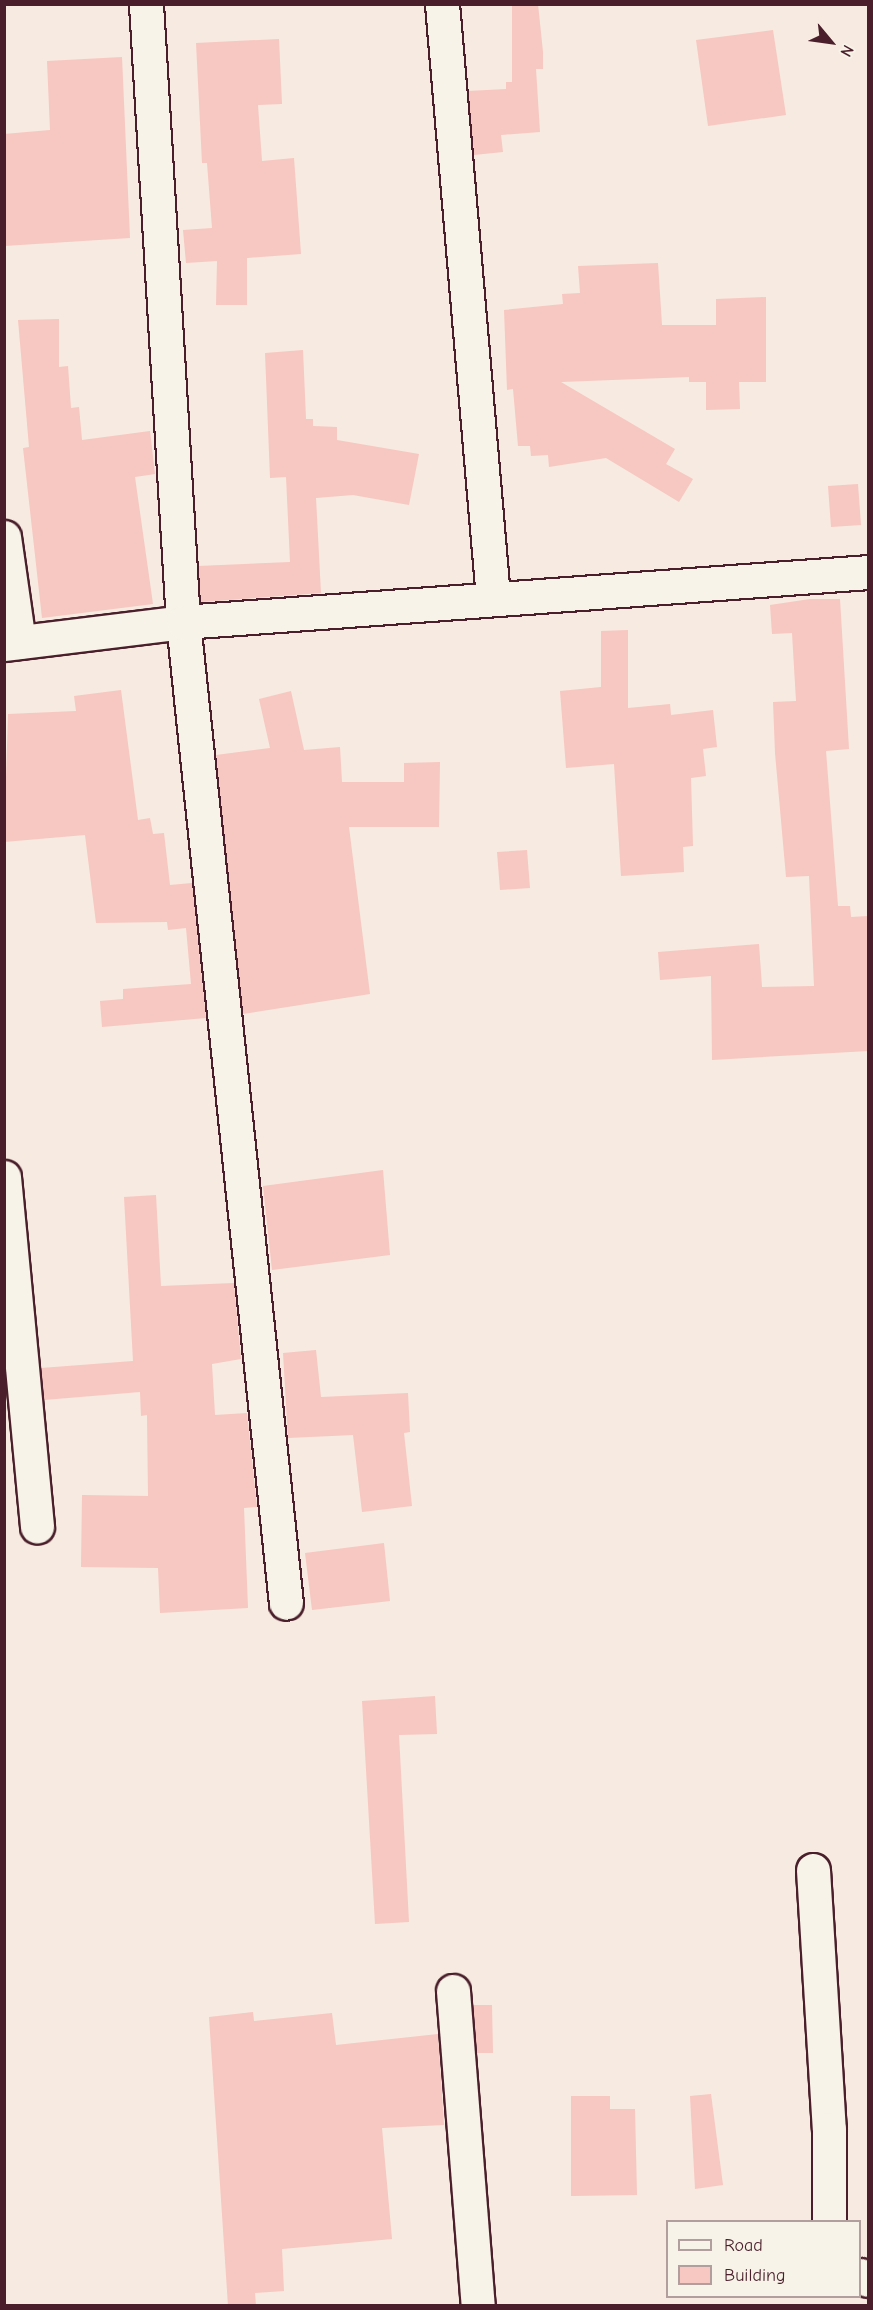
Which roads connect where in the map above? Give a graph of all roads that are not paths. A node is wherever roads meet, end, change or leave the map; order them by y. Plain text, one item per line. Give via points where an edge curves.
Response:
1 (146, 4) edge
2 (442, 4) edge
3 (4, 537) edge
4 (868, 572) edge
5 (493, 598) junction
6 (183, 622) junction
7 (11, 643) edge
8 (4, 1177) edge
9 (37, 1526) dead end
10 (286, 1603) dead end
11 (813, 1870) dead end
12 (453, 1991) dead end
13 (829, 2220) edge
14 (478, 2306) edge

1 - 6 street
2 - 5 street
3 - 7 street
4 - 5 street
5 - 6 street
6 - 7 street
6 - 10 street
8 - 9 street
11 - 13 street via 829,2129
12 - 14 street

